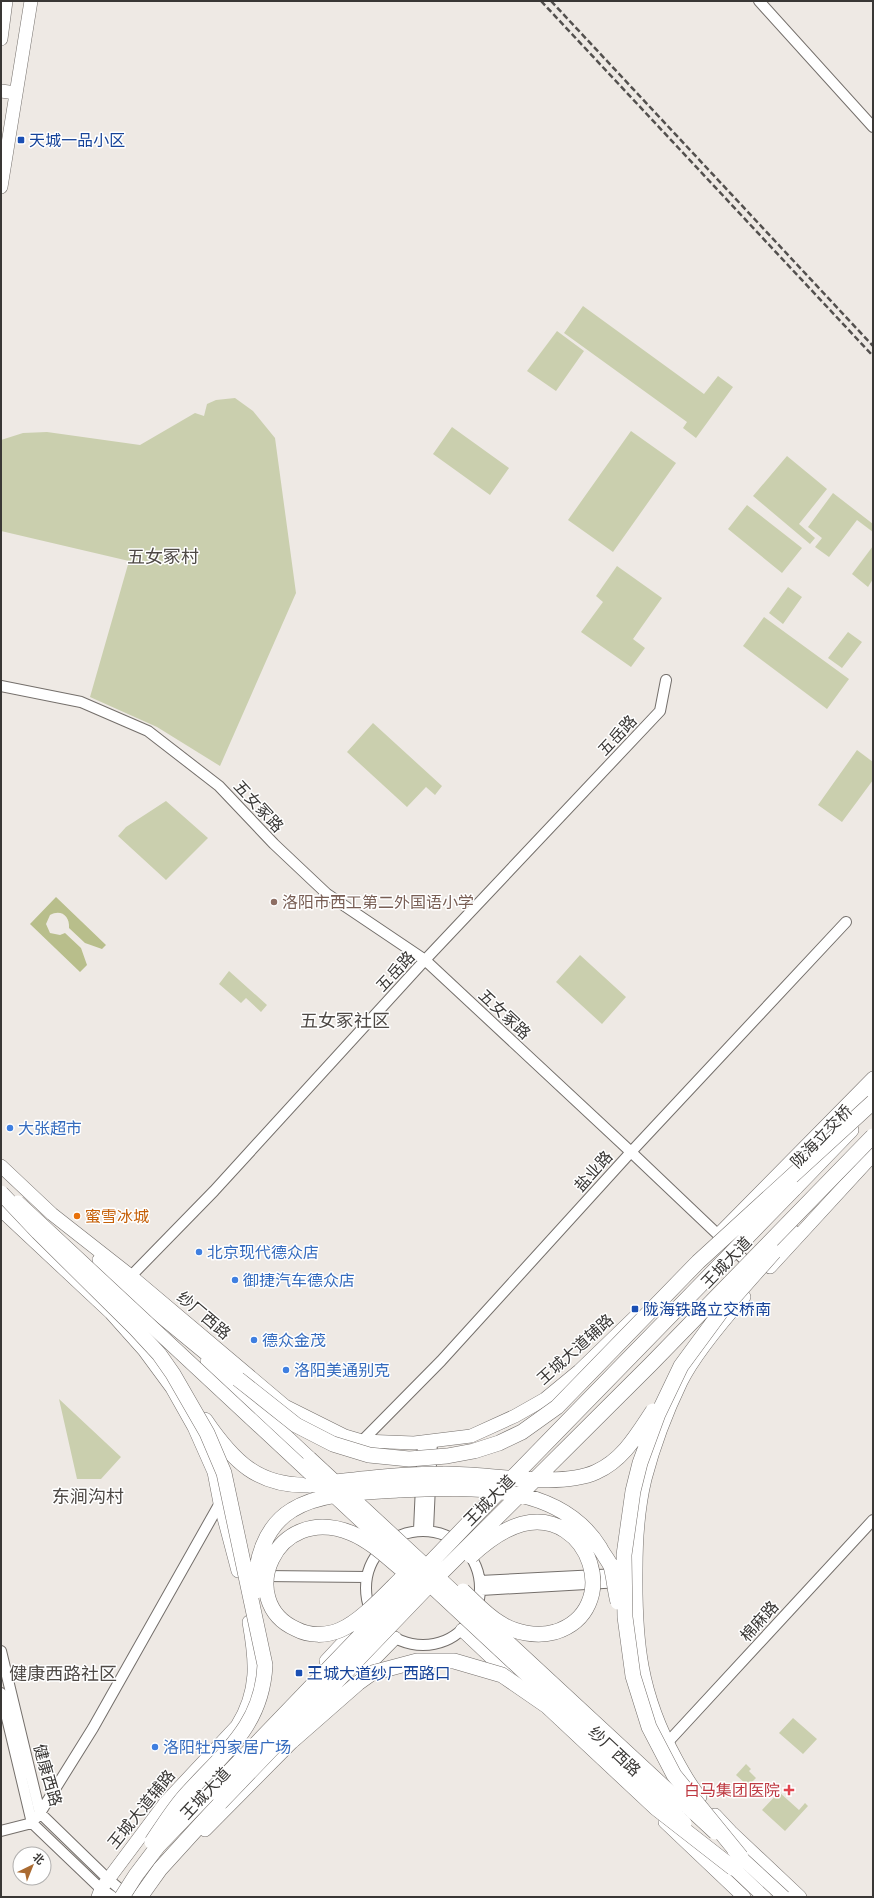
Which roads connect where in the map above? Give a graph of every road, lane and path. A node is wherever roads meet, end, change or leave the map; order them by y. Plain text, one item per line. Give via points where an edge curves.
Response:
1 (6, 1) edge
2 (31, 1) edge
3 (759, 1) edge
4 (1, 38) edge
5 (1, 91) edge
6 (16, 93) junction
7 (873, 128) edge
8 (1, 187) edge
9 (666, 680) dead end
10 (1, 686) edge
11 (846, 922) dead end
12 (425, 960) junction
13 (873, 1078) edge
14 (873, 1091) edge
15 (873, 1102) edge
16 (873, 1108) edge
17 (873, 1136) edge
18 (873, 1142) edge
19 (873, 1150) edge
20 (631, 1152) junction
21 (873, 1155) edge
22 (1, 1166) edge
23 (1, 1186) edge
24 (794, 1189) joint
25 (1, 1193) edge
26 (1, 1210) edge
27 (718, 1235) junction
28 (761, 1276) junction
29 (131, 1283) junction
30 (681, 1366) junction
31 (173, 1374) junction
32 (362, 1441) junction
33 (428, 1442) junction
34 (220, 1503) junction
35 (364, 1508) junction
36 (482, 1509) junction
37 (873, 1520) edge
38 (424, 1530) junction
39 (405, 1572) joint
40 (239, 1576) junction
41 (366, 1577) junction
42 (636, 1577) junction
43 (481, 1586) junction
44 (463, 1591) joint
45 (371, 1612) junction
46 (462, 1630) junction
47 (395, 1638) junction
48 (1, 1651) edge
49 (266, 1665) junction
50 (633, 1676) junction
51 (530, 1679) junction
52 (1, 1693) edge
53 (667, 1743) junction
54 (220, 1803) junction
55 (40, 1813) junction
56 (32, 1823) junction
57 (1, 1831) edge
58 (737, 1863) junction
59 (102, 1888) edge
60 (117, 1895) edge
61 (130, 1897) edge
62 (140, 1897) edge
63 (149, 1897) edge
64 (744, 1897) edge
65 (764, 1897) edge
66 (784, 1897) edge
67 (800, 1897) edge

1 - 4 main road
2 - 6 main road
3 - 7 street
5 - 6 main road
6 - 8 main road
9 - 12 street, 五岳路 via 660,711
10 - 12 street, 五女冢路 via 81,702 148,731 219,786 274,844 327,894
11 - 20 street, 盐业路
12 - 20 street, 五女冢路
12 - 29 street, 五岳路
13 - 27 main road, 王城大道辅路
14 - 27 street via 750,1209
15 - 29 highway, bridge via 698,1262 557,1408 522,1432 474,1451 409,1459 369,1455 333,1444 296,1425 238,1379
16 - 24 highway, 陇海立交桥
17 - 54 highway, 王城大道, bridge via 651,1364 434,1580
18 - 30 highway, bridge via 720,1313
19 - 28 street via 780,1246
20 - 27 street, 五女冢路
20 - 32 street, 盐业路 via 441,1361
21 - 28 main road
22 - 29 main road
23 - 51 main road, bridge
24 - 36 highway, 王城大道, bridge
25 - 31 highway, bridge via 135,1328
26 - 34 main road via 111,1313 163,1375 194,1427 214,1472
27 - 28 street, 五女冢路
27 - 33 main road, 王城大道辅路 via 579,1371 545,1399 471,1436
28 - 42 main road via 696,1358 682,1381 663,1425 645,1480 636,1540
29 - 32 main road, 纱厂西路 via 285,1406 344,1436
29 - 35 main road, bridge
30 - 31 highway, bridge via 625,1452 612,1463 586,1477 556,1480 469,1474 410,1475 293,1486 272,1482 235,1459
30 - 50 highway, bridge via 658,1414 633,1491 624,1555 625,1617
31 - 49 highway, bridge via 207,1433 224,1474
32 - 33 main road, 纱厂西路
33 - 38 street
34 - 40 main road
34 - 55 street via 93,1728
35 - 44 main road, bridge
35 - 58 main road, bridge
36 - 39 highway, bridge via 429,1552 349,1626 338,1631 312,1634 291,1627 278,1616 267,1596 268,1565 274,1553 295,1534 320,1526 351,1533 366,1541
36 - 60 highway, 王城大道, bridge via 158,1846
37 - 53 street, 棉麻路
38 - 41 street via 404,1533 391,1540 371,1562
38 - 43 street via 447,1535 463,1546 475,1562
39 - 51 main road, bridge
40 - 41 street
40 - 59 main road, 王城大道辅路 via 255,1658 252,1693 246,1711 236,1726 166,1802
41 - 45 street via 366,1595
42 - 43 street
42 - 53 main road via 637,1637 643,1678
43 - 46 street via 478,1605 472,1619
44 - 54 highway, bridge via 500,1623 513,1630 528,1634 548,1634 572,1623 587,1608 594,1580 586,1551 566,1530 540,1523 523,1524 496,1537 482,1546 419,1603
45 - 47 street via 381,1627
45 - 60 main road, 王城大道辅路 via 172,1822
46 - 47 street via 447,1640 430,1645 412,1644
46 - 64 main road, 纱厂西路
47 - 63 main road via 187,1848
48 - 55 street, 健康西路
49 - 50 highway, bridge via 255,1581 262,1547 278,1521 292,1510 329,1497 440,1488 530,1496 573,1518 593,1537 610,1566
49 - 60 highway, bridge via 262,1691 254,1716 238,1738 182,1799
50 - 58 highway, bridge via 649,1727 674,1775
51 - 58 main road, bridge
52 - 56 street, 健康西路
53 - 67 main road via 693,1788 711,1810
54 - 58 highway, bridge via 372,1673 417,1661 454,1661 502,1675 548,1706 656,1808
54 - 62 highway, 王城大道 via 160,1869
55 - 56 street
55 - 59 street, 健康西路
56 - 57 street
56 - 59 street, 健康西路
58 - 65 main road, bridge
58 - 66 main road, bridge
59 - 60 street, 健康西路
60 - 61 street, 健康西路

